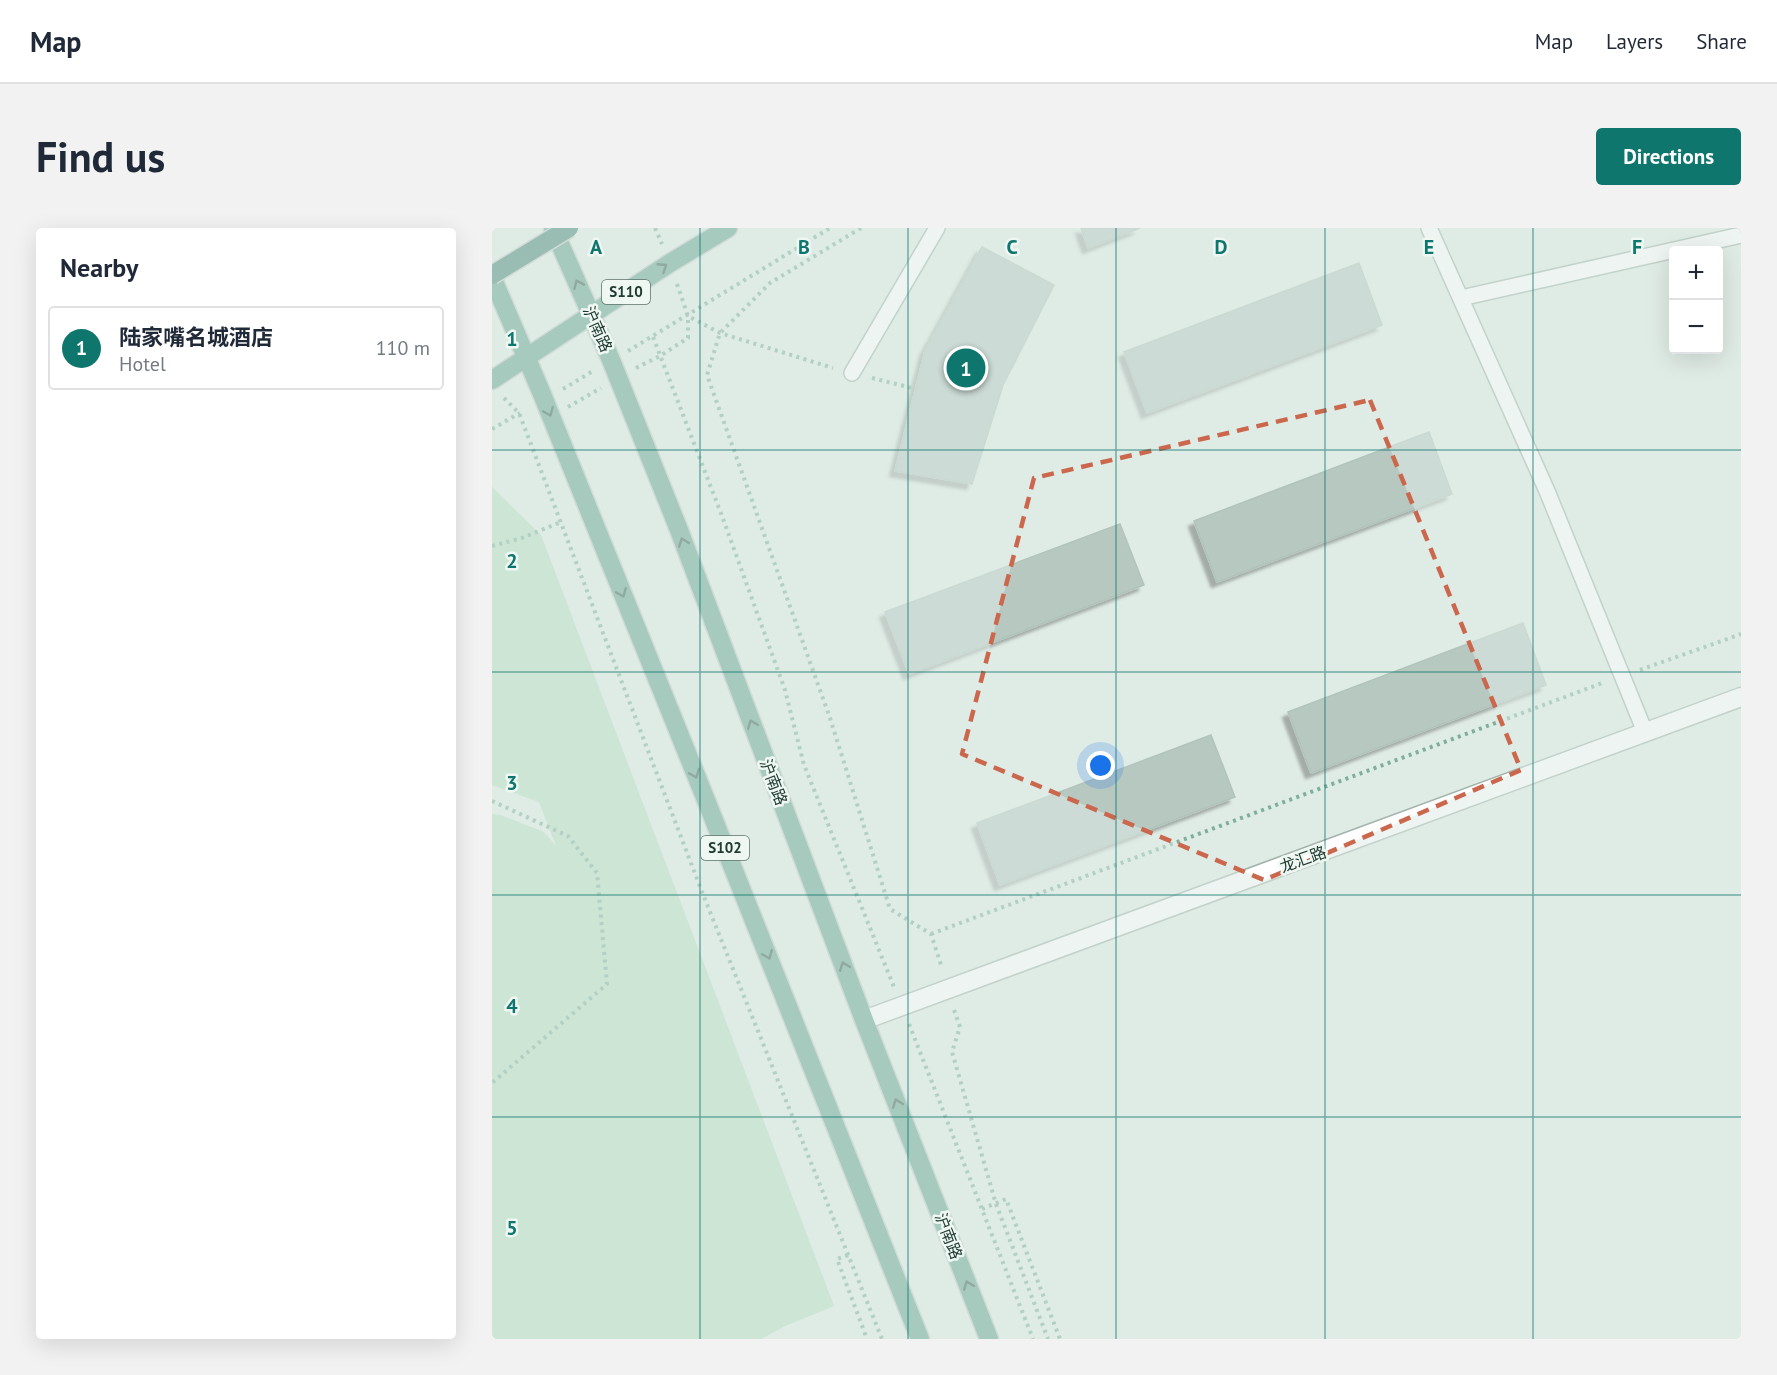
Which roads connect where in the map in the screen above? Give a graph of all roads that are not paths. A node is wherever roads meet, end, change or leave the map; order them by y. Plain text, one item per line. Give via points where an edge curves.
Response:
1 (553, 228) edge
2 (569, 228) edge
3 (728, 228) edge
4 (937, 228) edge
5 (1429, 228) edge
6 (1741, 235) edge
7 (492, 276) edge
8 (1461, 298) junction
9 (591, 315) junction
10 (527, 358) junction
11 (852, 374) road end
12 (492, 380) edge
13 (1741, 697) edge
14 (1645, 732) junction
15 (864, 1020) junction
16 (920, 1339) edge
17 (989, 1339) edge

9 -> 1 main road, 沪南路
2 - 7 highway, bridge
9 -> 3 main road, S110
4 - 11 lane
5 - 8 lane
6 - 8 lane
7 - 10 main road, S102
8 - 14 lane via 1547,491
9 - 10 main road, S110
15 -> 9 main road, 沪南路 via 679,530
10 - 12 main road, S110
10 -> 16 main road, S102
13 - 14 street, 龙汇路
14 - 15 street, 龙汇路
17 -> 15 main road, 沪南路

